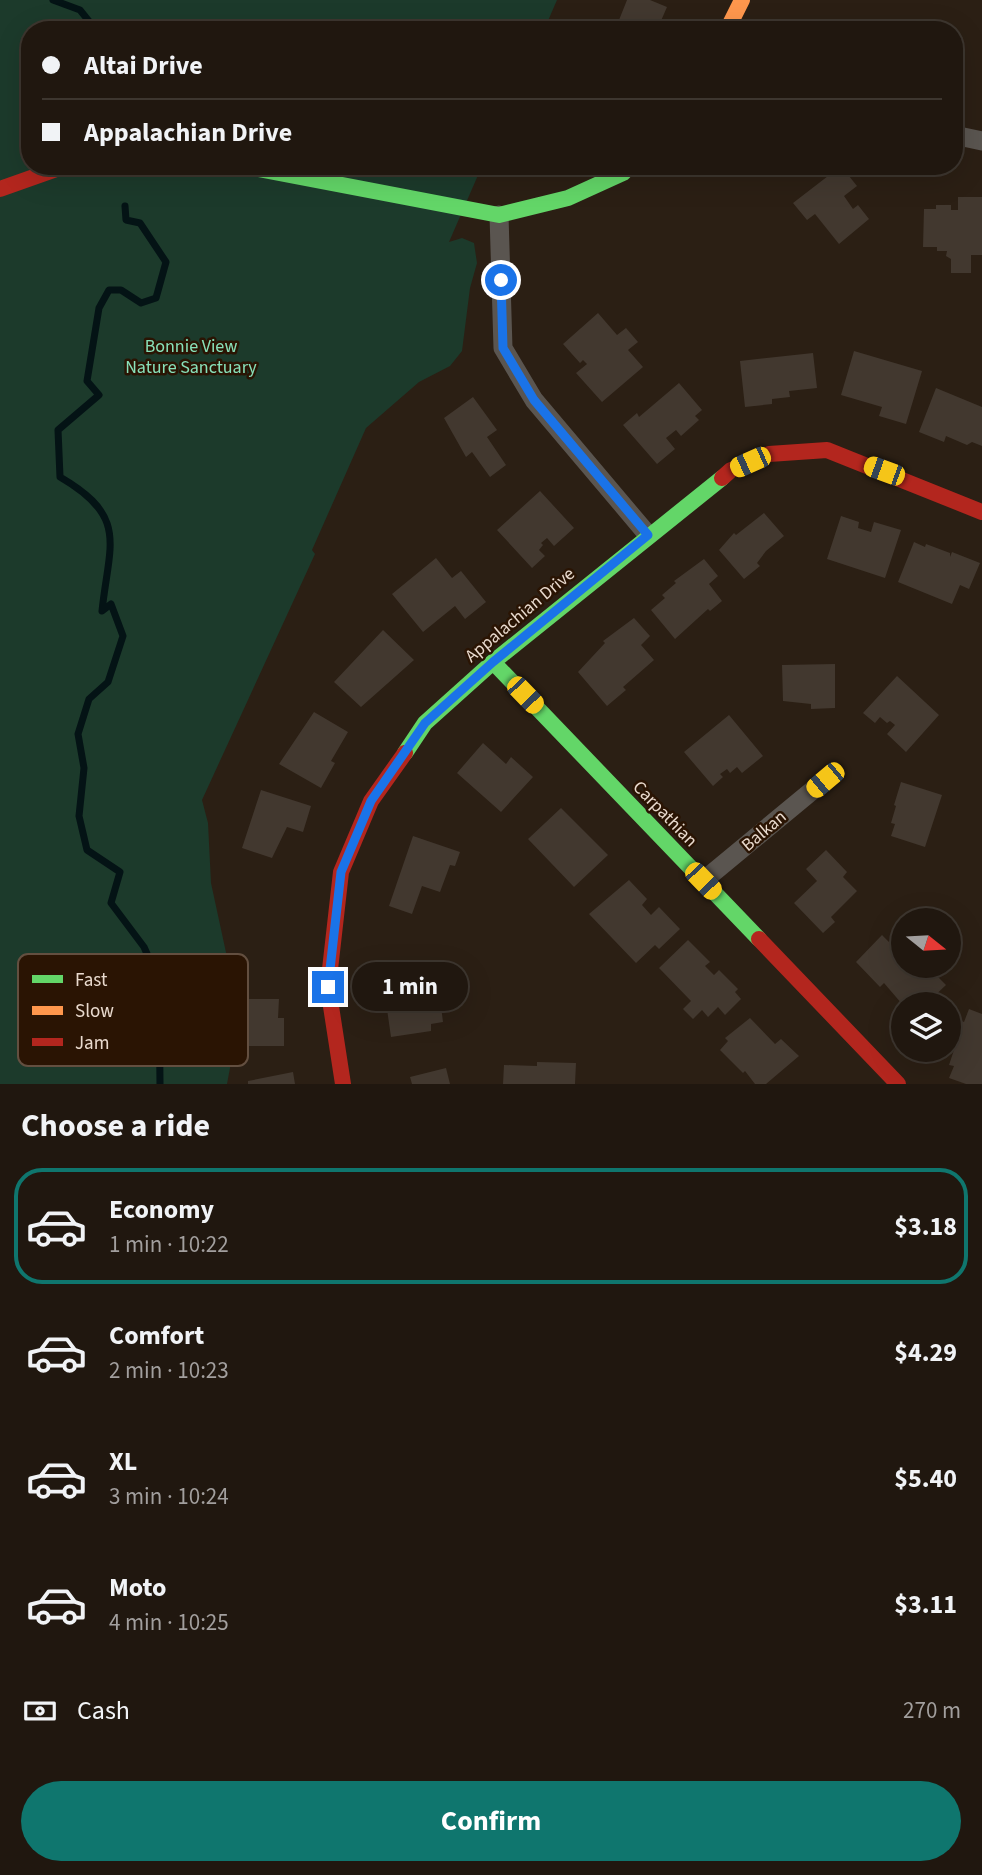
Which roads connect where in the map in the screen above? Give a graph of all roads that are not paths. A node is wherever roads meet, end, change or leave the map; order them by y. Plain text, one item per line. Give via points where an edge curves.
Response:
1 (741, 0) edge
2 (731, 21) edge
3 (963, 137) edge
4 (982, 141) edge
5 (40, 175) edge
6 (290, 175) edge
7 (619, 175) edge
8 (0, 189) edge
9 (499, 215) junction
10 (982, 512) edge
11 (648, 535) junction
12 (493, 662) junction
13 (825, 780) dead end
14 (703, 881) junction
15 (343, 1084) edge
16 (898, 1084) edge

1 - 2 street
3 - 4 street
5 - 8 street
6 - 9 street
7 - 9 street via 568,198
9 - 11 street via 503,348 534,400
10 - 11 street, Appalachian Drive via 827,450 769,454 731,470
11 - 12 street, Appalachian Drive
12 - 14 street, Carpathian
12 - 15 street, Appalachian Drive via 425,723 371,801 341,872 328,987
13 - 14 street, Balkan
14 - 16 street, Carpathian

